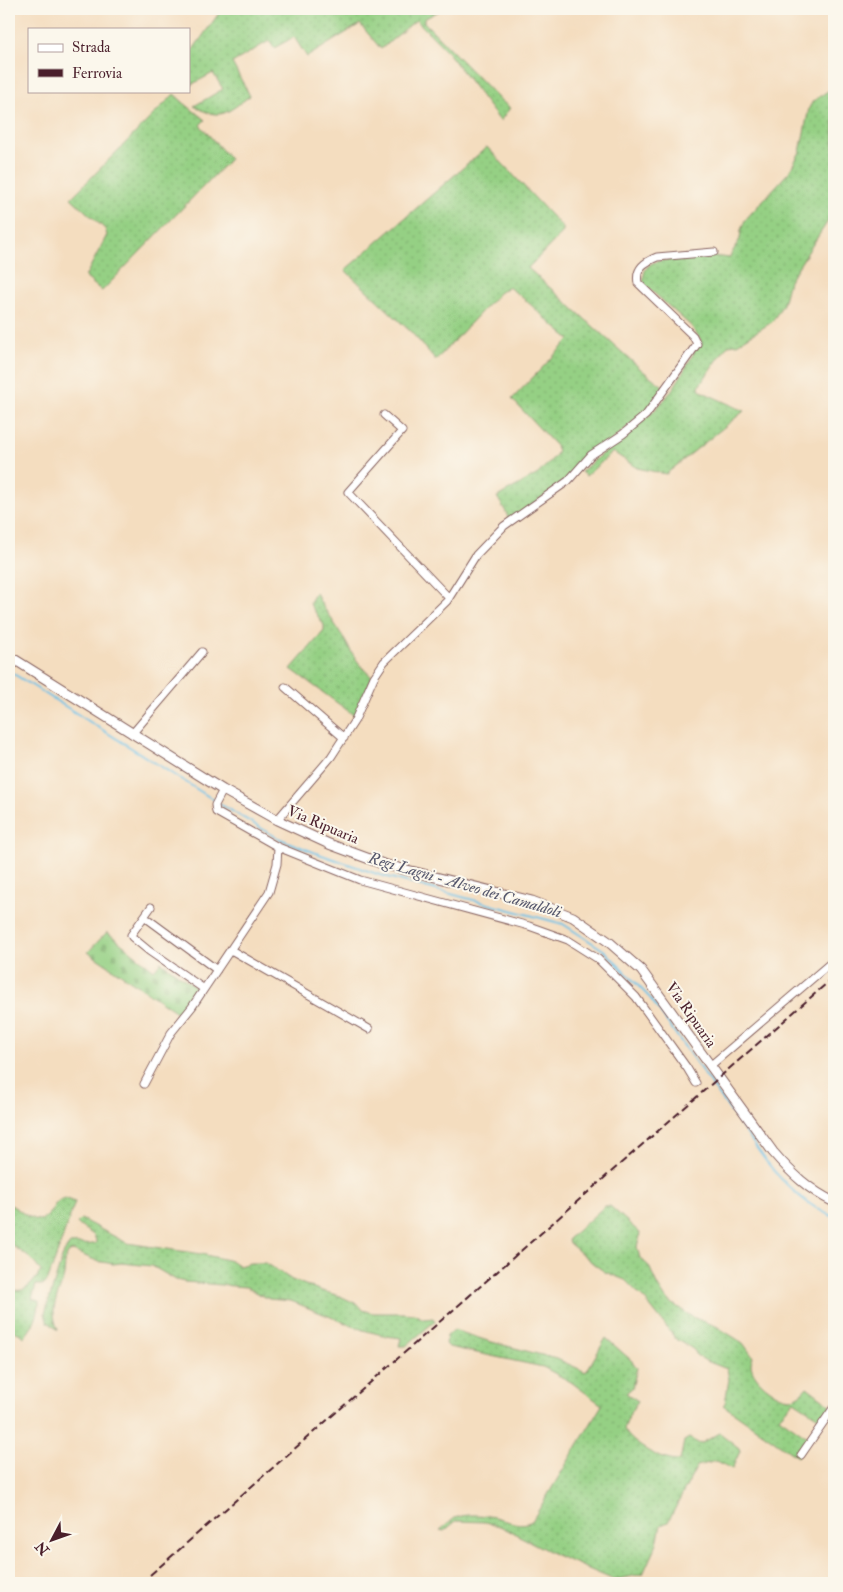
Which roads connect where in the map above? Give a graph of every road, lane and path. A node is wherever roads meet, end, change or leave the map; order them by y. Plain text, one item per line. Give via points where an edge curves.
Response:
1 (714, 252) dead end
2 (384, 415) dead end
3 (449, 598) junction
4 (202, 652) dead end
5 (9, 656) edge
6 (285, 687) dead end
7 (132, 734) junction
8 (344, 738) junction
9 (221, 793) junction
10 (277, 820) junction
11 (278, 847) junction
12 (151, 907) dead end
13 (149, 920) dead end
14 (231, 950) junction
15 (834, 960) edge
16 (218, 970) junction
17 (204, 989) junction
18 (369, 1029) dead end
19 (710, 1066) junction
20 (696, 1083) dead end
21 (144, 1084) dead end
22 (833, 1200) edge
23 (834, 1407) edge
24 (801, 1454) dead end

1 - 3 street via 658,257 640,267 638,283 698,344 646,415 591,455 568,481 504,526 476,556
2 - 3 street via 402,431 348,492
3 - 8 street via 384,662
4 - 7 street
5 - 7 street, Via Ripuaria
6 - 8 street
7 - 9 street, Via Ripuaria
8 - 10 street via 332,757
9 - 10 street, Via Ripuaria
9 - 11 street via 214,808 220,815
10 - 19 street, Via Ripuaria via 384,864 532,901 572,917 609,942 640,970
11 - 14 street via 278,864 269,892
11 - 20 street via 360,880 530,926 574,944 598,959 636,997
12 - 17 street via 132,937
13 - 16 street
14 - 16 street
14 - 18 street
15 - 19 street
16 - 17 street
17 - 21 street via 171,1033
19 - 22 street, Via Ripuaria via 788,1170 816,1193
23 - 24 street

